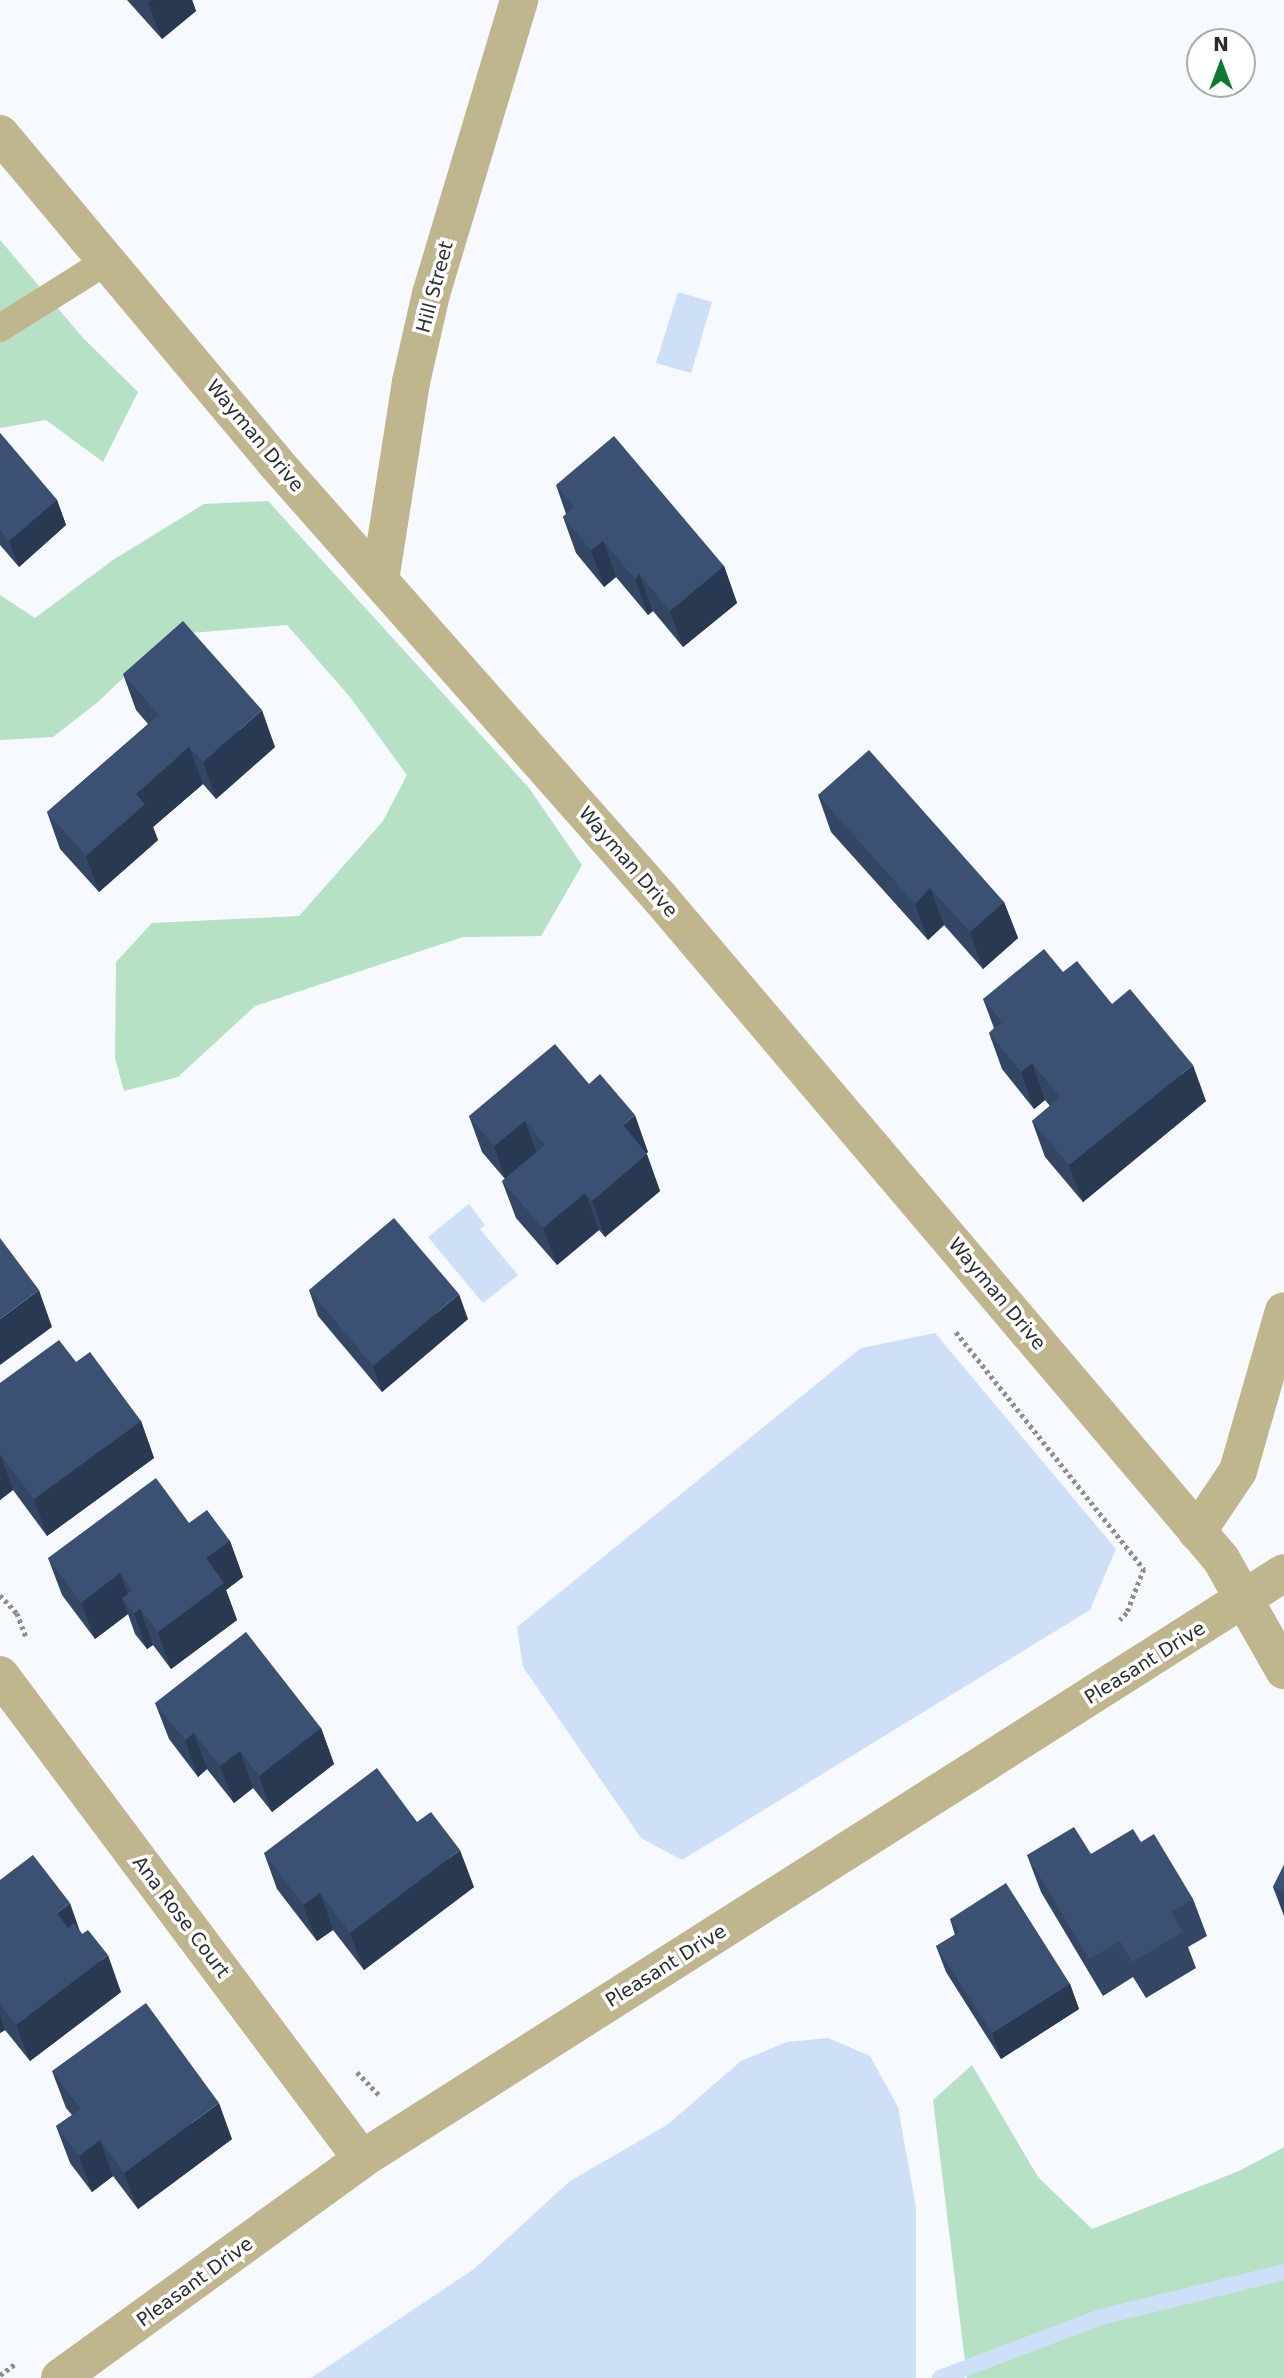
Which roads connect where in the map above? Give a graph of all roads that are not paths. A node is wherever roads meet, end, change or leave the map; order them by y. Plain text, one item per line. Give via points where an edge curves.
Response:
1 (519, 0) edge
2 (0, 134) edge
3 (107, 261) junction
4 (0, 328) edge
5 (380, 580) junction
6 (1284, 1311) edge
7 (1197, 1532) junction
8 (1284, 1573) edge
9 (1247, 1599) junction
10 (1284, 1670) edge
11 (0, 1675) edge
12 (351, 2145) junction
13 (60, 2378) edge

1 - 5 street, Hill Street via 431,294
2 - 3 street, Wayman Drive
3 - 4 lane
3 - 5 street, Wayman Drive
5 - 7 street, Wayman Drive via 661,899
6 - 7 street via 1238,1471
7 - 9 street, Wayman Drive
8 - 9 street, Pleasant Drive
9 - 10 street, Wayman Drive
9 - 12 street, Pleasant Drive
11 - 12 street, Ana Rose Court
12 - 13 street, Pleasant Drive

